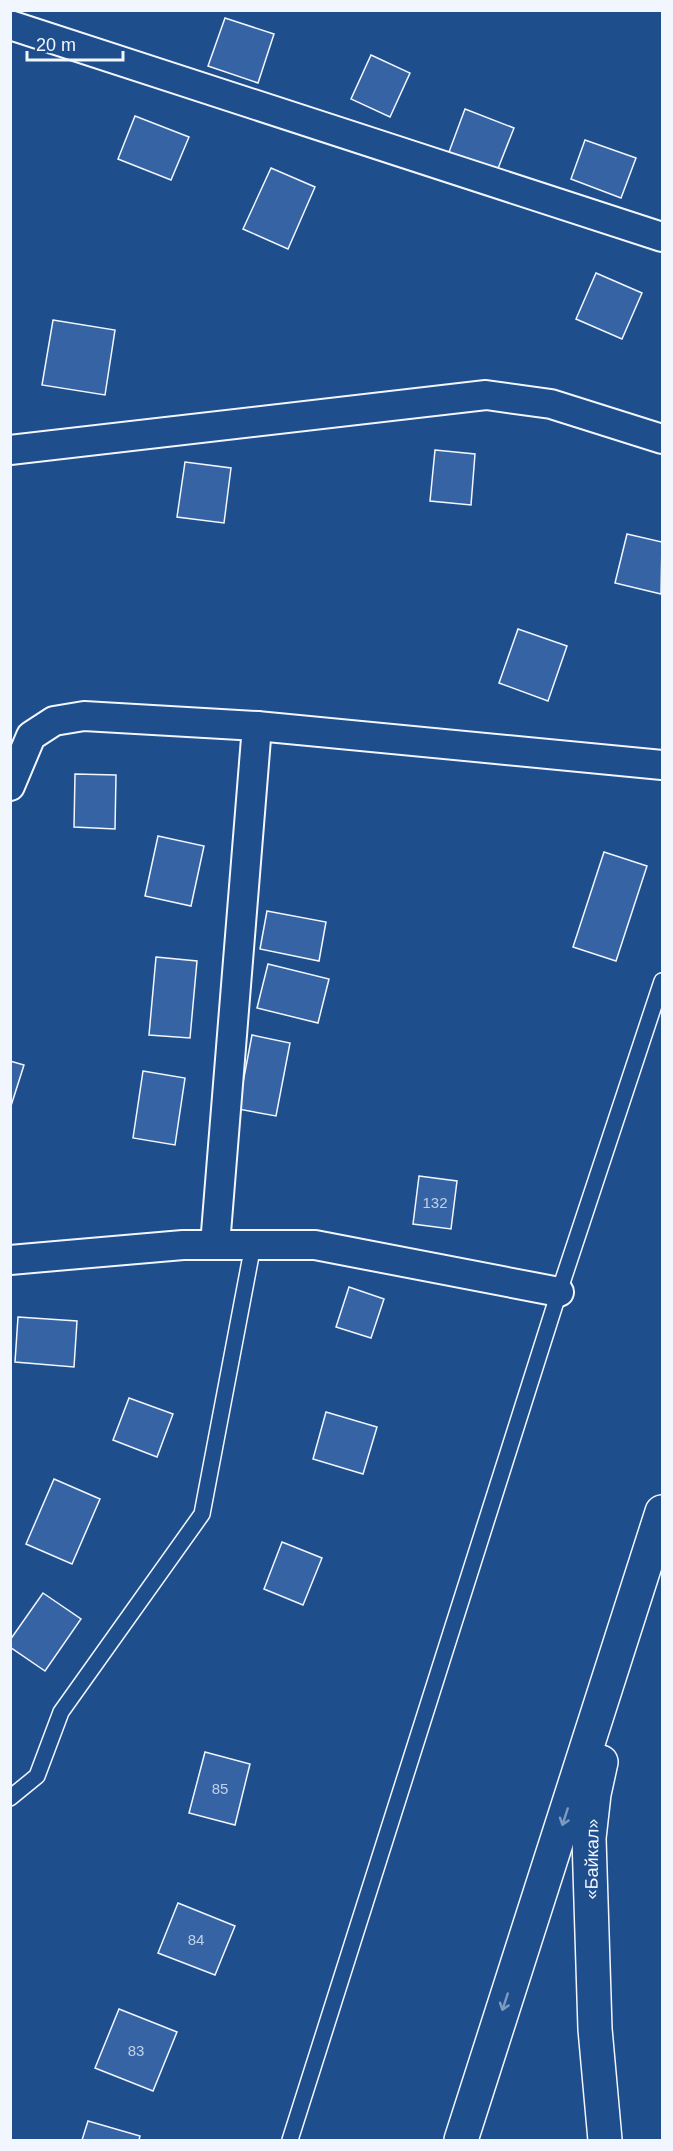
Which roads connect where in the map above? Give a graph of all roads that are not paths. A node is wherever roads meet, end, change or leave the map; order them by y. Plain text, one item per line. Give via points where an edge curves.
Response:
1 (10, 25) edge
2 (663, 237) edge
3 (663, 439) edge
4 (10, 450) edge
5 (257, 726) junction
6 (663, 765) edge
7 (10, 786) edge
8 (663, 981) edge
9 (215, 1245) junction
10 (253, 1245) junction
11 (10, 1260) edge
12 (559, 1292) junction
13 (663, 1512) edge
14 (641, 1581) junction
15 (10, 1798) edge
16 (290, 2140) edge
17 (460, 2140) edge
18 (605, 2140) edge

1 - 2 street
3 - 4 street via 551,404 486,395
5 - 6 street
5 - 7 street via 84,716 54,722 31,736
5 - 9 street
8 - 12 lane
9 - 10 street
9 - 11 street
10 - 12 street via 315,1245
10 - 15 lane via 202,1514 61,1712 38,1776
12 - 16 lane
13 - 14 highway
14 -> 17 highway
14 - 18 highway, «Байкал» via 594,1794 589,1838 595,2029

